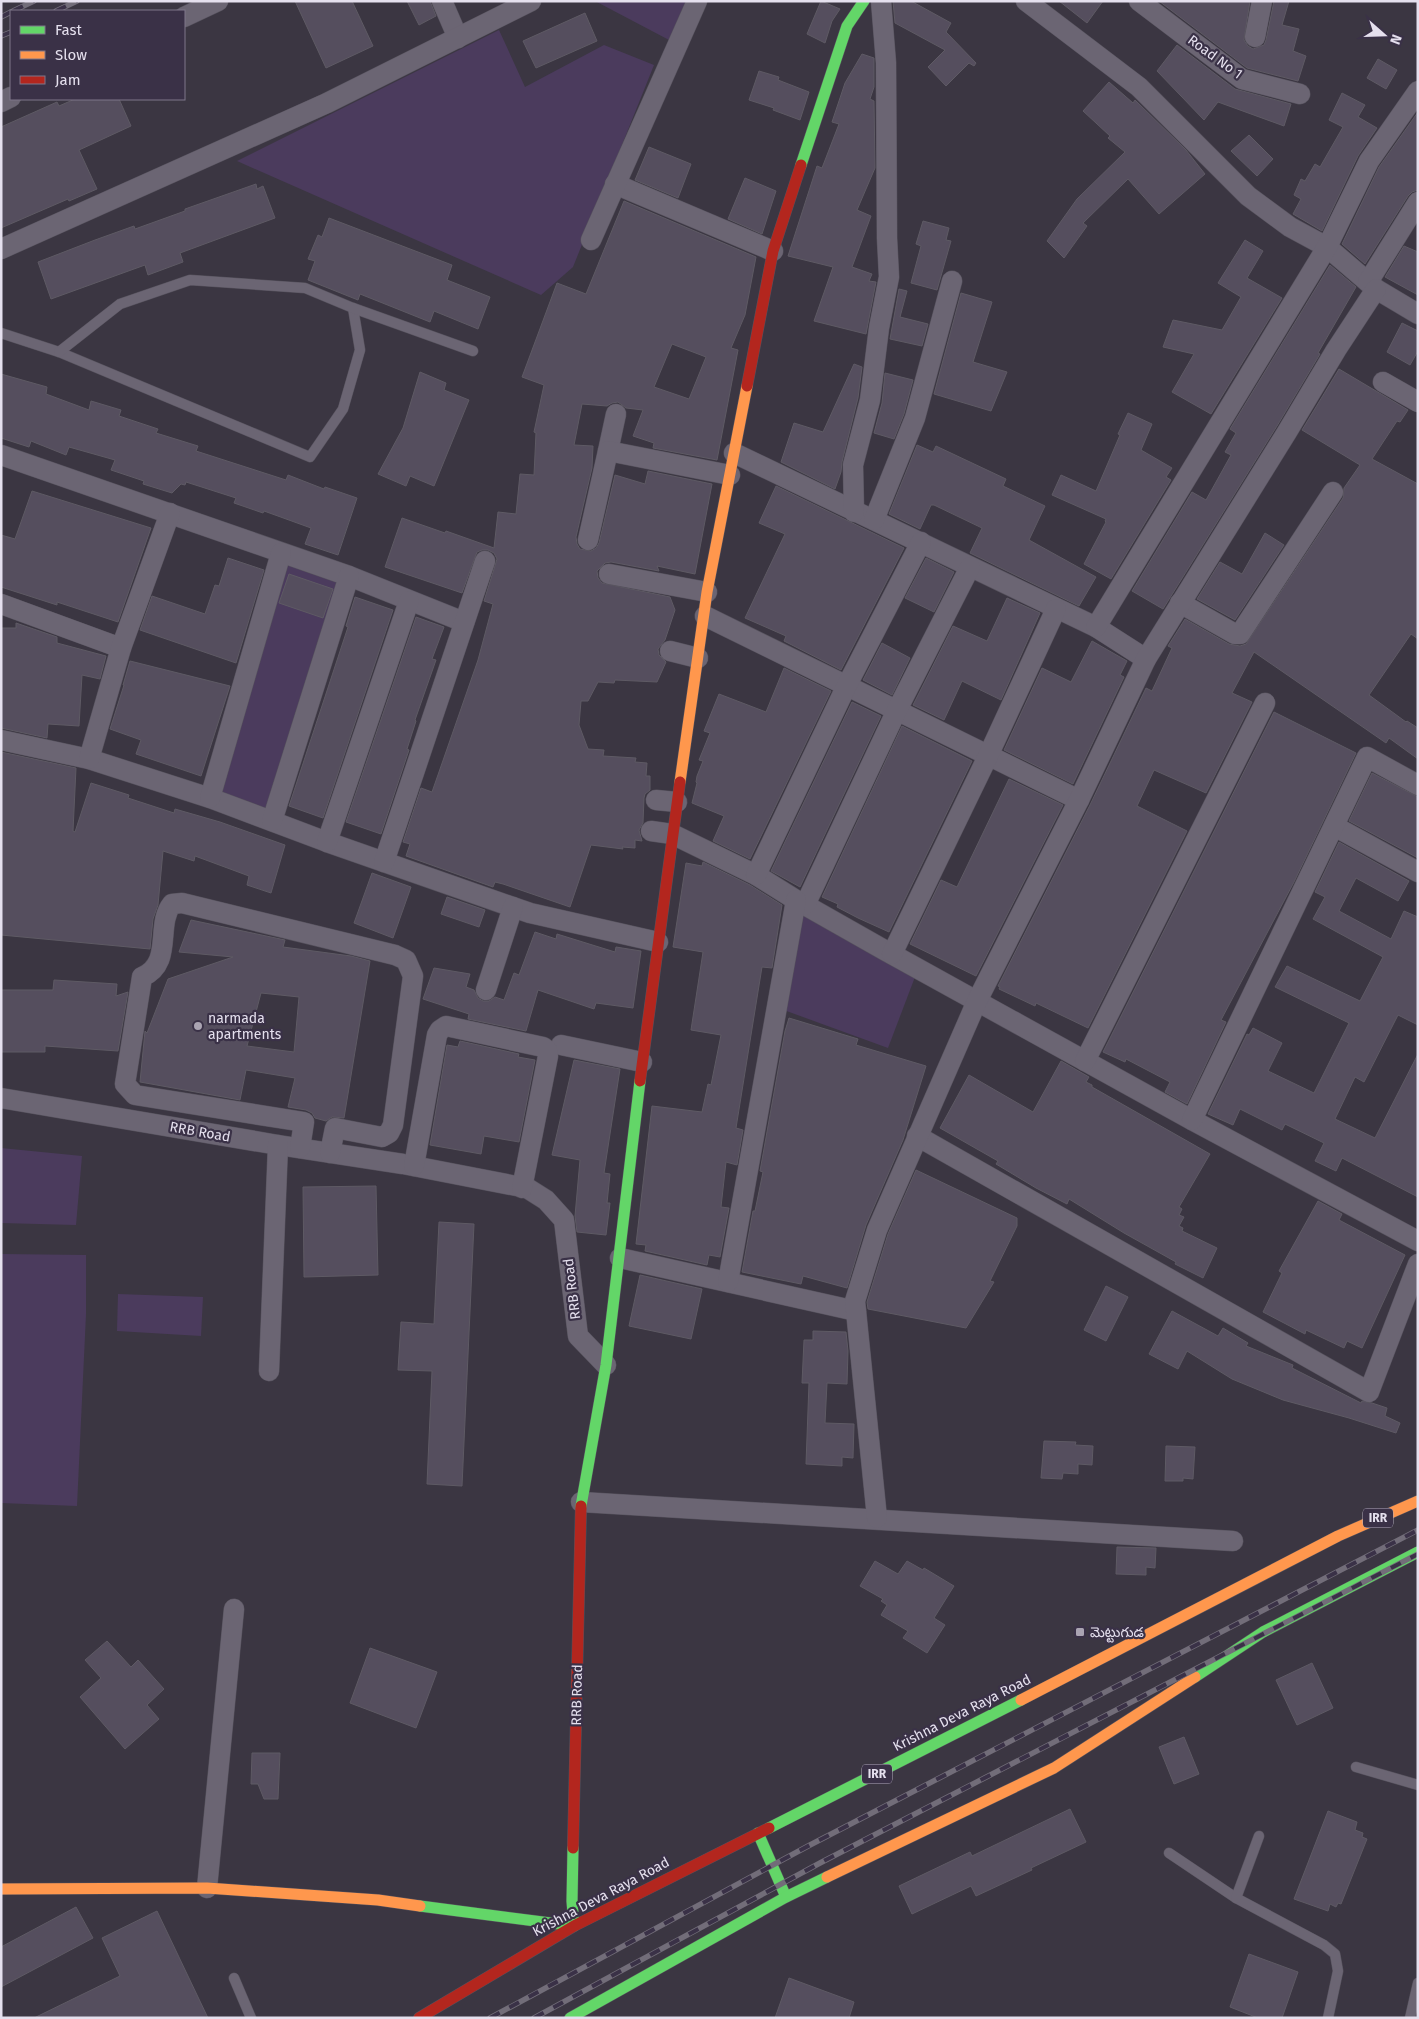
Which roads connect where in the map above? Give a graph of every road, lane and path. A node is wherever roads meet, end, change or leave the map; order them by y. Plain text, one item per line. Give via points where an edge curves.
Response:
1 (218, 1) edge
2 (442, 1) edge
3 (531, 1) edge
4 (697, 1) edge
5 (864, 1) edge
6 (881, 1) edge
7 (1026, 1) edge
8 (1262, 1) edge
9 (1151, 5) edge
10 (185, 17) edge
11 (1255, 37) dead end
12 (458, 38) junction
13 (1418, 91) edge
14 (1300, 94) dead end
15 (615, 184) junction
16 (1418, 202) edge
17 (591, 240) dead end
18 (1327, 247) junction
19 (1, 248) edge
20 (773, 251) junction
21 (952, 281) dead end
22 (1372, 285) junction
23 (353, 308) junction
24 (1418, 314) edge
25 (1, 333) edge
26 (473, 351) dead end
27 (59, 352) junction
28 (1383, 382) dead end
29 (1418, 402) edge
30 (616, 414) dead end
31 (608, 450) junction
32 (734, 453) junction
33 (1, 455) edge
34 (730, 475) junction
35 (1333, 492) dead end
36 (854, 512) junction
37 (170, 513) junction
38 (874, 520) junction
39 (588, 540) dead end
40 (920, 542) junction
41 (281, 553) junction
42 (484, 561) dead end
43 (970, 567) junction
44 (609, 574) dead end
45 (349, 576) junction
46 (707, 592) junction
47 (409, 601) junction
48 (1180, 603) junction
49 (1, 604) edge
50 (1056, 609) junction
51 (704, 616) junction
52 (464, 622) junction
53 (1096, 627) junction
54 (121, 648) junction
55 (670, 652) dead end
56 (698, 658) junction
57 (1146, 659) junction
58 (846, 687) junction
59 (1265, 703) dead end
60 (896, 712) junction
61 (1, 730) edge
62 (59, 739) dead end
63 (1, 740) edge
64 (988, 756) junction
65 (89, 759) junction
66 (1418, 785) edge
67 (210, 798) junction
68 (656, 800) dead end
69 (1078, 800) junction
70 (677, 802) junction
71 (272, 821) junction
72 (1334, 826) junction
73 (651, 831) dead end
74 (672, 834) junction
75 (327, 842) junction
76 (384, 862) junction
77 (1418, 872) edge
78 (756, 875) junction
79 (801, 902) junction
80 (513, 906) junction
81 (658, 942) junction
82 (892, 954) junction
83 (486, 990) dead end
84 (977, 1001) junction
85 (562, 1045) dead end
86 (1085, 1061) junction
87 (642, 1062) junction
88 (1, 1098) edge
89 (1192, 1120) junction
90 (304, 1122) junction
91 (335, 1128) junction
92 (917, 1136) junction
93 (278, 1145) junction
94 (300, 1148) junction
95 (330, 1153) junction
96 (414, 1166) junction
97 (522, 1188) junction
98 (1418, 1241) edge
99 (620, 1258) junction
100 (1418, 1264) edge
101 (728, 1282) junction
102 (856, 1311) junction
103 (606, 1366) junction
104 (269, 1371) dead end
105 (1418, 1501) edge
106 (581, 1502) junction
107 (877, 1518) junction
108 (1233, 1541) dead end
109 (1418, 1552) edge
110 (234, 1609) dead end
111 (1356, 1767) dead end
112 (1418, 1785) edge
113 (758, 1833) junction
114 (1259, 1836) dead end
115 (1169, 1853) dead end
116 (207, 1888) junction
117 (1, 1889) edge
118 (786, 1897) junction
119 (1236, 1898) junction
120 (574, 1926) junction
121 (234, 1978) dead end
122 (1418, 1983) edge
123 (251, 2018) edge
124 (419, 2018) edge
125 (570, 2018) edge
126 (1328, 2018) edge
127 (1410, 2018) edge

1 - 10 street
2 - 12 street
3 - 12 street
4 - 15 street
5 - 20 street via 847,26
6 - 36 street via 886,63 890,277 879,328 870,400 853,465
7 - 18 street via 1140,86 1248,196 1290,227
8 - 11 street
9 - 14 street, Road No 1 via 1242,79
12 - 19 street via 327,104
13 - 18 street via 1369,161
15 - 17 street
15 - 20 street
16 - 22 street
18 - 22 street
18 - 53 street
20 - 32 street
21 - 38 street via 915,418
22 - 24 street
22 - 48 street
23 - 26 lane
23 - 27 lane via 305,288 190,280 120,304
23 - 27 lane via 360,350 353,375 343,409 310,456
25 - 27 lane
28 - 29 street
30 - 31 street
31 - 34 street
31 - 39 street
32 - 34 street
32 - 36 street
33 - 37 street
34 - 46 street
35 - 48 street via 1240,634
36 - 38 street
37 - 41 street
37 - 54 street
38 - 40 street
40 - 43 street
40 - 58 street
41 - 45 street
41 - 67 street
42 - 52 street
43 - 50 street
43 - 60 street
44 - 46 street
45 - 47 street
45 - 71 street
46 - 51 street
47 - 52 street
47 - 75 street
48 - 57 street
49 - 54 street
50 - 53 street
50 - 64 street
51 - 56 street
51 - 58 street
52 - 76 street
53 - 57 street
54 - 65 street
55 - 56 street
56 - 70 street
57 - 69 street
58 - 60 street
58 - 78 street
59 - 86 street
60 - 64 street
60 - 79 street
61 - 62 street
63 - 65 street
64 - 69 street
64 - 82 street
65 - 67 street
66 - 72 street via 1367,757
67 - 71 street
68 - 70 street
69 - 84 street
70 - 74 street
71 - 75 street
72 - 77 street
72 - 89 street
73 - 74 street
74 - 78 street
74 - 81 street
75 - 76 street
76 - 80 street
78 - 79 street
79 - 82 street
79 - 101 street
80 - 81 street
80 - 83 street
81 - 87 street
82 - 84 street
84 - 86 street
84 - 92 street
85 - 87 street
86 - 89 street
87 - 99 street
88 - 93 street, RRB Road
89 - 98 street
90 - 91 street
90 - 91 street via 135,1095 125,1084 142,977 156,968 163,946 167,911 172,904 395,954 406,960 414,976 393,1125 382,1137
90 - 94 street
91 - 95 street
92 - 100 street via 1369,1392
92 - 102 street via 878,1230 855,1301
93 - 94 street, RRB Road
93 - 104 street
94 - 95 street, RRB Road
95 - 96 street, RRB Road
96 - 97 street, RRB Road
96 - 97 street via 437,1035 446,1026 548,1050
97 - 103 street, RRB Road via 546,1200 564,1220 578,1336
99 - 101 street
99 - 103 street
101 - 102 street
102 - 107 street
103 - 106 street, RRB Road
105 - 113 street, Krishna Deva Raya Road / IRR via 1338,1536
106 - 107 street
106 - 120 street, RRB Road
107 - 108 street
109 - 118 street via 1263,1632 1054,1768
110 - 116 street
111 - 112 lane
113 - 118 street
113 - 120 street, Krishna Deva Raya Road / IRR
114 - 119 lane
115 - 119 lane
116 - 117 street
116 - 120 street via 378,1900
118 - 125 street
119 - 126 lane via 1335,1954 1338,1971
120 - 124 street, Krishna Deva Raya Road / IRR
121 - 123 lane
122 - 127 lane

